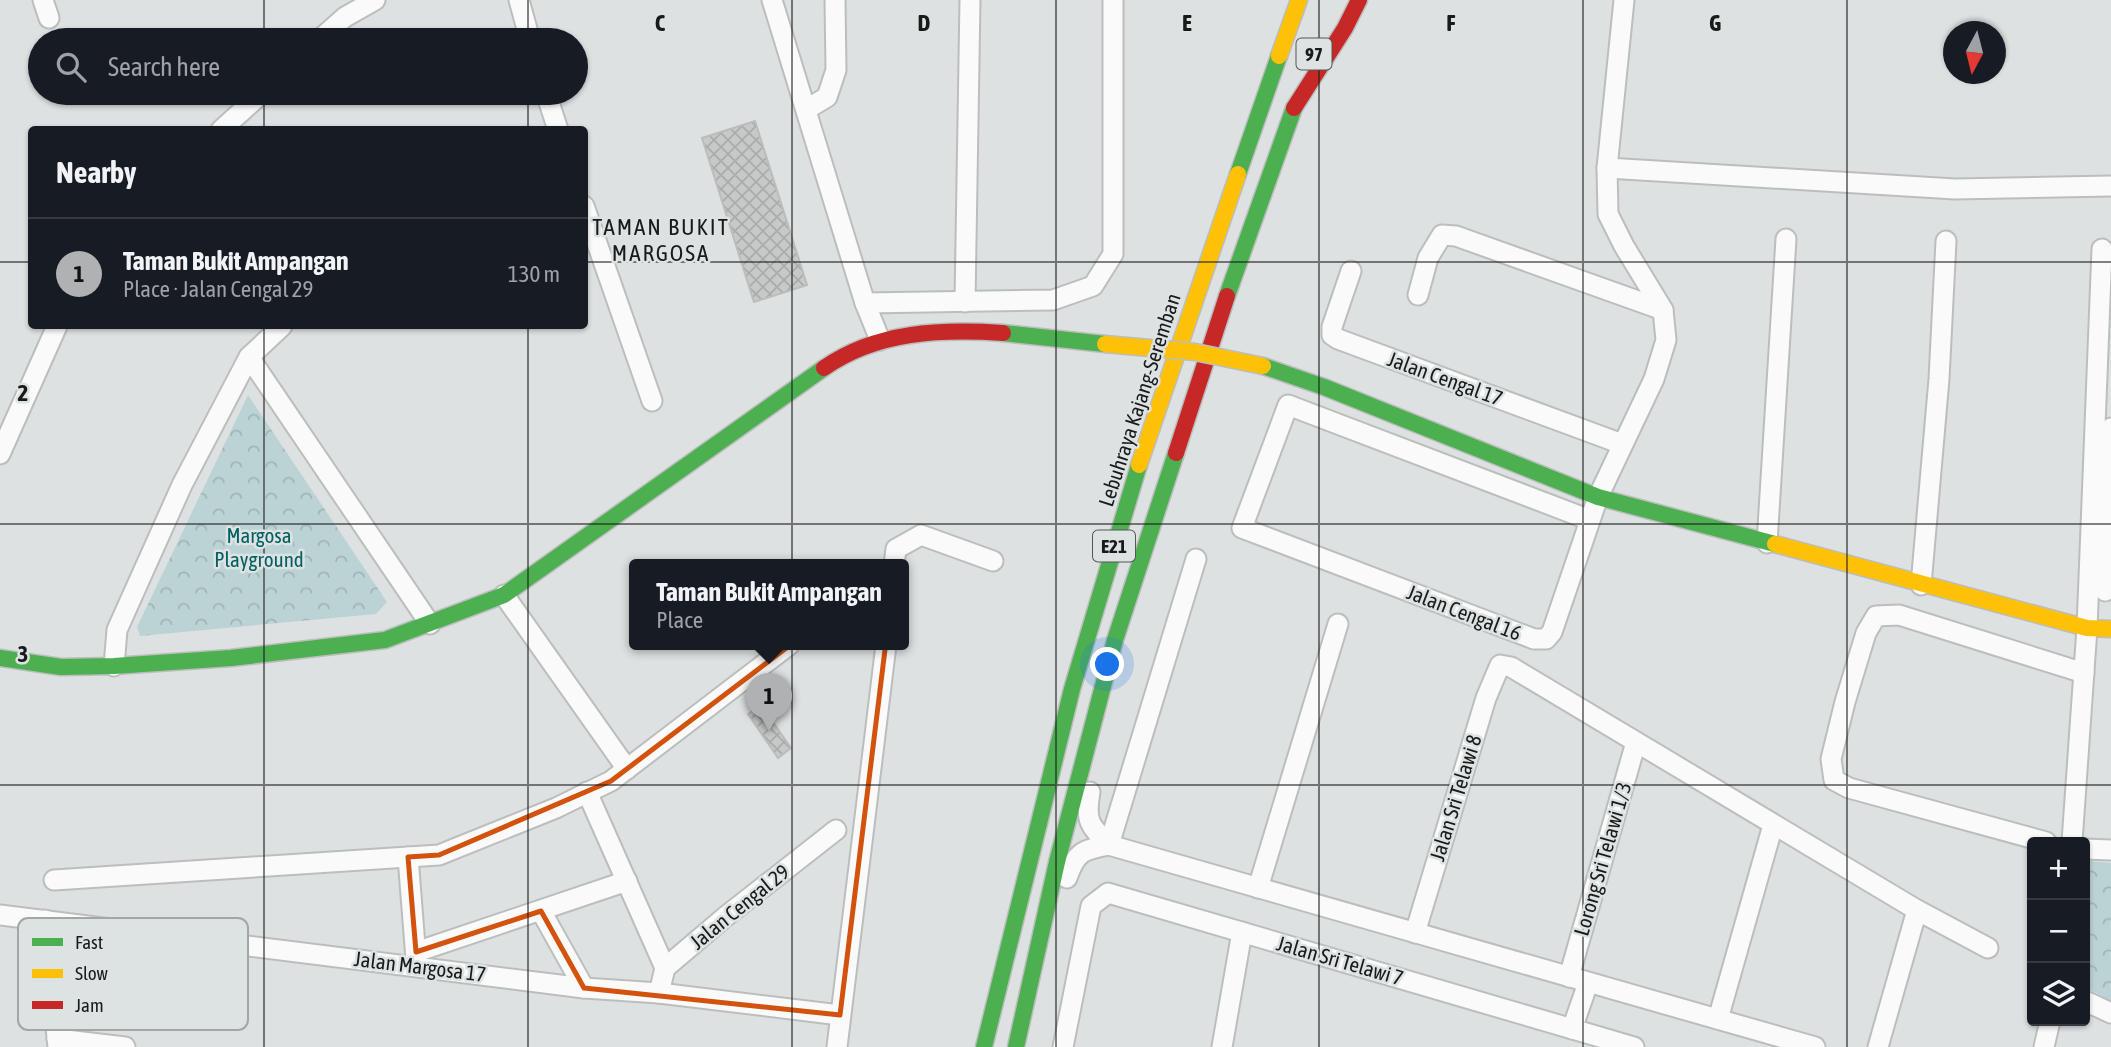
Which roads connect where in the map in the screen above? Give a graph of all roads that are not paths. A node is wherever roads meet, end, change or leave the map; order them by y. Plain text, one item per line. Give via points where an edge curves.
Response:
1 (375, 0) edge
2 (519, 0) edge
3 (772, 0) edge
4 (835, 0) edge
5 (970, 0) edge
6 (1113, 0) edge
7 (1290, 0) edge
8 (1299, 0) edge
9 (1359, 0) edge
10 (1625, 0) edge
11 (333, 28) edge
12 (527, 28) edge
13 (1321, 36) dead end
14 (1279, 56) junction
15 (249, 105) edge
16 (550, 105) edge
17 (1294, 108) junction
18 (807, 109) junction
19 (225, 126) edge
20 (557, 126) edge
21 (1607, 168) junction
22 (2111, 186) edge
23 (588, 217) edge
24 (1786, 239) dead end
25 (1945, 242) dead end
26 (2102, 249) dead end
27 (1351, 271) dead end
28 (1418, 295) dead end
29 (965, 302) junction
30 (865, 303) junction
31 (1663, 310) junction
32 (56, 329) edge
33 (279, 329) edge
34 (880, 340) junction
35 (249, 357) junction
36 (2104, 381) edge
37 (652, 401) dead end
38 (2111, 428) edge
39 (1622, 444) junction
40 (0, 454) edge
41 (1598, 497) junction
42 (1590, 520) junction
43 (1768, 543) junction
44 (895, 559) edge
45 (1196, 559) dead end
46 (993, 561) dead end
47 (1921, 585) junction
48 (2101, 592) edge
49 (504, 595) junction
50 (430, 624) junction
51 (1338, 624) dead end
52 (2087, 628) junction
53 (2111, 629) edge
54 (1115, 640) junction
55 (782, 650) edge
56 (885, 650) edge
57 (0, 658) edge
58 (114, 666) junction
59 (2084, 673) junction
60 (1636, 742) junction
61 (626, 769) junction
62 (587, 792) junction
63 (1773, 825) junction
64 (836, 830) dead end
65 (2028, 837) edge
66 (2072, 837) edge
67 (1109, 845) junction
68 (2090, 849) edge
69 (2111, 850) edge
70 (408, 857) junction
71 (54, 880) dead end
72 (626, 881) junction
73 (1258, 888) junction
74 (1917, 910) junction
75 (541, 911) junction
76 (0, 915) edge
77 (27, 918) edge
78 (1242, 932) junction
79 (1415, 933) junction
80 (248, 946) edge
81 (1989, 948) dead end
82 (665, 968) junction
83 (1032, 971) junction
84 (1569, 977) junction
85 (1588, 983) junction
86 (584, 988) junction
87 (659, 993) junction
88 (2090, 1003) edge
89 (2111, 1013) edge
90 (840, 1015) junction
91 (1718, 1020) junction
92 (2049, 1026) edge
93 (1572, 1029) junction
94 (57, 1043) edge
95 (125, 1047) edge
96 (836, 1047) edge
97 (984, 1047) edge
98 (1016, 1047) edge
99 (1063, 1047) edge
100 (1222, 1047) edge
101 (1634, 1047) edge
102 (1815, 1047) edge
103 (1878, 1047) edge
104 (2044, 1047) edge

1 - 11 street
2 - 12 street
3 - 18 street
4 - 18 street via 836,70 827,97
5 - 29 street
6 - 29 street via 1113,254 1093,286 1054,300
7 - 14 main road
8 - 14 main road, 97
9 - 17 main road
10 - 21 street
13 - 17 main road, 97
14 - 97 main road, Lebuhraya Kajang-Seremban / E21 via 1105,572 1039,814
15 - 19 street
16 - 20 street
17 - 54 main road, E21 via 1217,325
18 - 30 street
21 - 22 street via 1955,189
21 - 31 street via 1608,214
23 - 37 street
24 - 43 street
25 - 47 street via 1939,379
26 - 36 street
27 - 39 street, Jalan Cengal 17 via 1332,327 1332,335 1338,339
28 - 31 street via 1428,258 1442,235 1456,236
29 - 30 street
30 - 34 street
31 - 39 street, Jalan Cengal 16 via 1666,340 1654,379
32 - 40 street
33 - 35 street
34 - 41 main road, bridge via 917,332 986,332 1195,352 1263,366
34 - 49 main road via 848,353 801,384
35 - 50 street
35 - 58 street via 182,485 117,630
36 - 48 street
38 - 48 street
39 - 41 street, Jalan Cengal 16
41 - 42 street, Jalan Cengal 16
41 - 43 main road
42 - 42 street, Jalan Cengal 16 via 1288,405 1242,528 1534,639 1546,639
43 - 47 main road
44 - 46 street via 896,549 921,535
45 - 67 street
47 - 52 main road
48 - 52 street
49 - 50 main road
49 - 61 street
50 - 58 main road via 386,640
51 - 73 street
52 - 53 main road
52 - 59 street
54 - 67 street via 1086,813 1091,827
54 - 83 main road, E21
55 - 61 street
56 - 90 street
57 - 58 main road via 61,667
59 - 65 street via 1899,615 1877,616 1866,633 1831,759 1834,780
59 - 66 street
60 - 63 street
60 - 79 street, Jalan Sri Telawi 8 via 1511,667 1500,665
60 - 84 street, Lorong Sri Telawi 1/3
61 - 62 street
62 - 70 street via 439,855
62 - 72 street
63 - 74 street
63 - 91 street
64 - 82 street, Jalan Cengal 29
67 - 73 street
67 - 83 street via 1085,849 1073,861
68 - 69 street
70 - 71 street
70 - 75 street via 416,956
72 - 75 street
72 - 82 street
73 - 79 street
74 - 81 street
74 - 103 street
75 - 86 street
76 - 77 street, Jalan Margosa 17
78 - 93 street, Jalan Sri Telawi 7
78 - 99 street, Jalan Sri Telawi 7 via 1108,893 1091,906
78 - 100 street
79 - 84 street
80 - 86 street, Jalan Margosa 17
82 - 87 street
83 - 98 main road, E21
84 - 85 street
85 - 91 street
85 - 93 street
86 - 87 street, Jalan Margosa 17
87 - 90 street, Jalan Margosa 17
88 - 89 street
90 - 96 street
91 - 102 street
92 - 104 street
93 - 101 street, Jalan Sri Telawi 7
94 - 95 street

